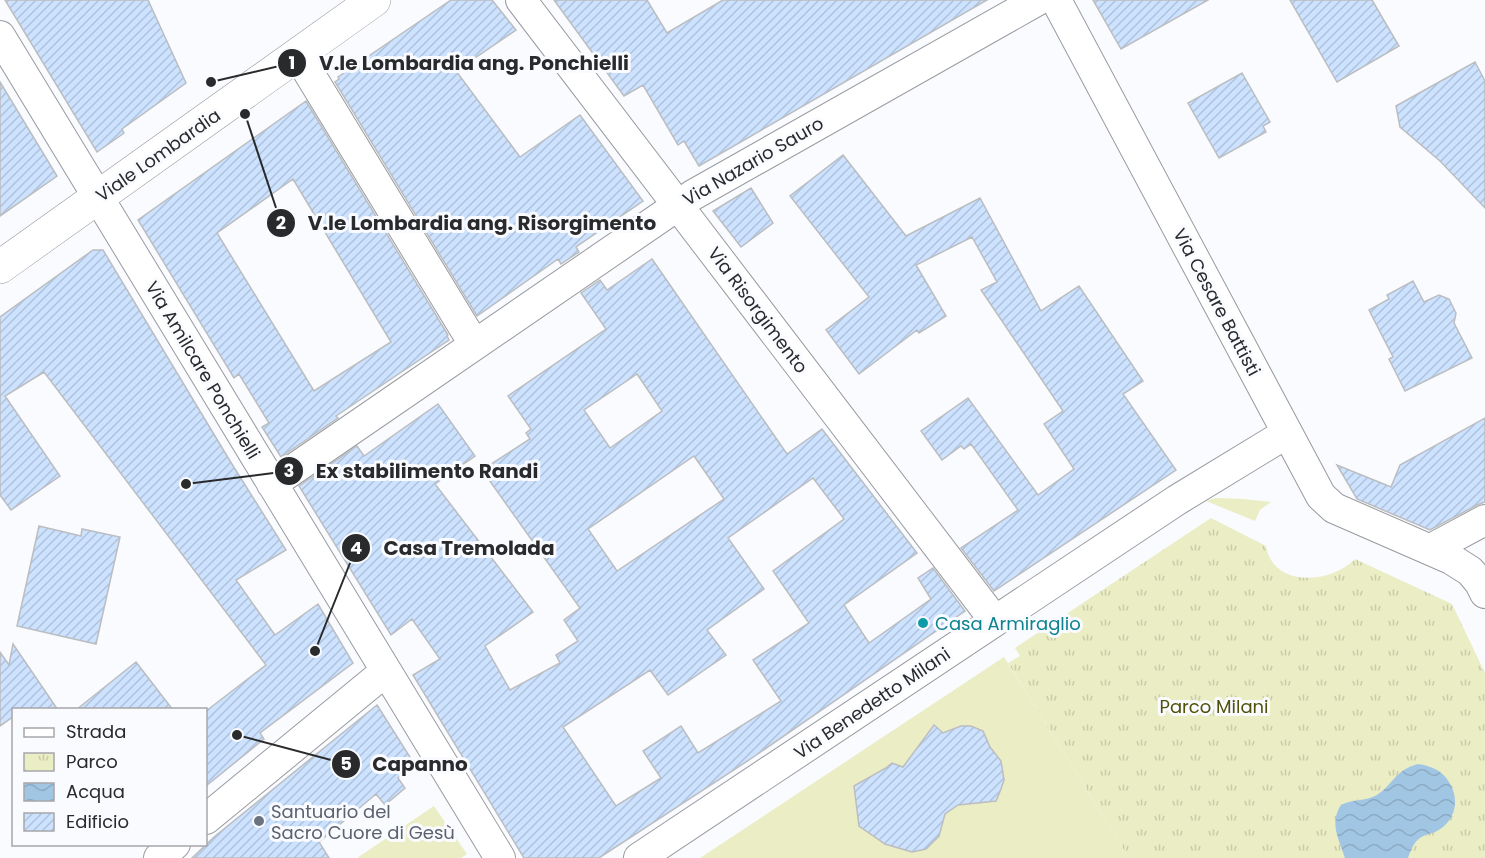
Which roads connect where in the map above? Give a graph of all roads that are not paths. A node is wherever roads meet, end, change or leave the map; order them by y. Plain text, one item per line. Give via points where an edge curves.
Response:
1 (374, 0) edge
2 (521, 0) edge
3 (1038, 0) edge
4 (1056, 0) edge
5 (0, 36) edge
6 (298, 55) junction
7 (98, 197) junction
8 (678, 205) junction
9 (0, 267) edge
10 (474, 344) junction
11 (1287, 433) junction
12 (272, 484) junction
13 (1485, 520) edge
14 (1431, 549) junction
15 (1485, 593) edge
16 (995, 621) junction
17 (386, 671) junction
18 (207, 818) edge
19 (173, 846) edge
20 (159, 858) edge
21 (500, 858) edge
22 (639, 858) edge

1 - 6 street, Viale Lombardia
2 - 8 street, Via Risorgimento
3 - 8 street, Via Nazario Sauro
4 - 11 street, Via Cesare Battisti
5 - 7 street, Via Amilcare Ponchielli
6 - 7 street, Viale Lombardia
6 - 10 street
7 - 9 street, Viale Lombardia
7 - 12 street, Via Amilcare Ponchielli
8 - 10 street, Via Nazario Sauro
8 - 16 street, Via Risorgimento
10 - 12 street, Via Nazario Sauro
11 - 14 street, Via Cesare Battisti via 1321,495 1335,508
11 - 16 street, Via Benedetto Milani via 1177,500
12 - 17 street, Via Amilcare Ponchielli
13 - 14 street
14 - 15 street, Via Cesare Battisti via 1470,571
16 - 22 street, Via Benedetto Milani
17 - 18 street
17 - 21 street, Via Amilcare Ponchielli
19 - 20 street

